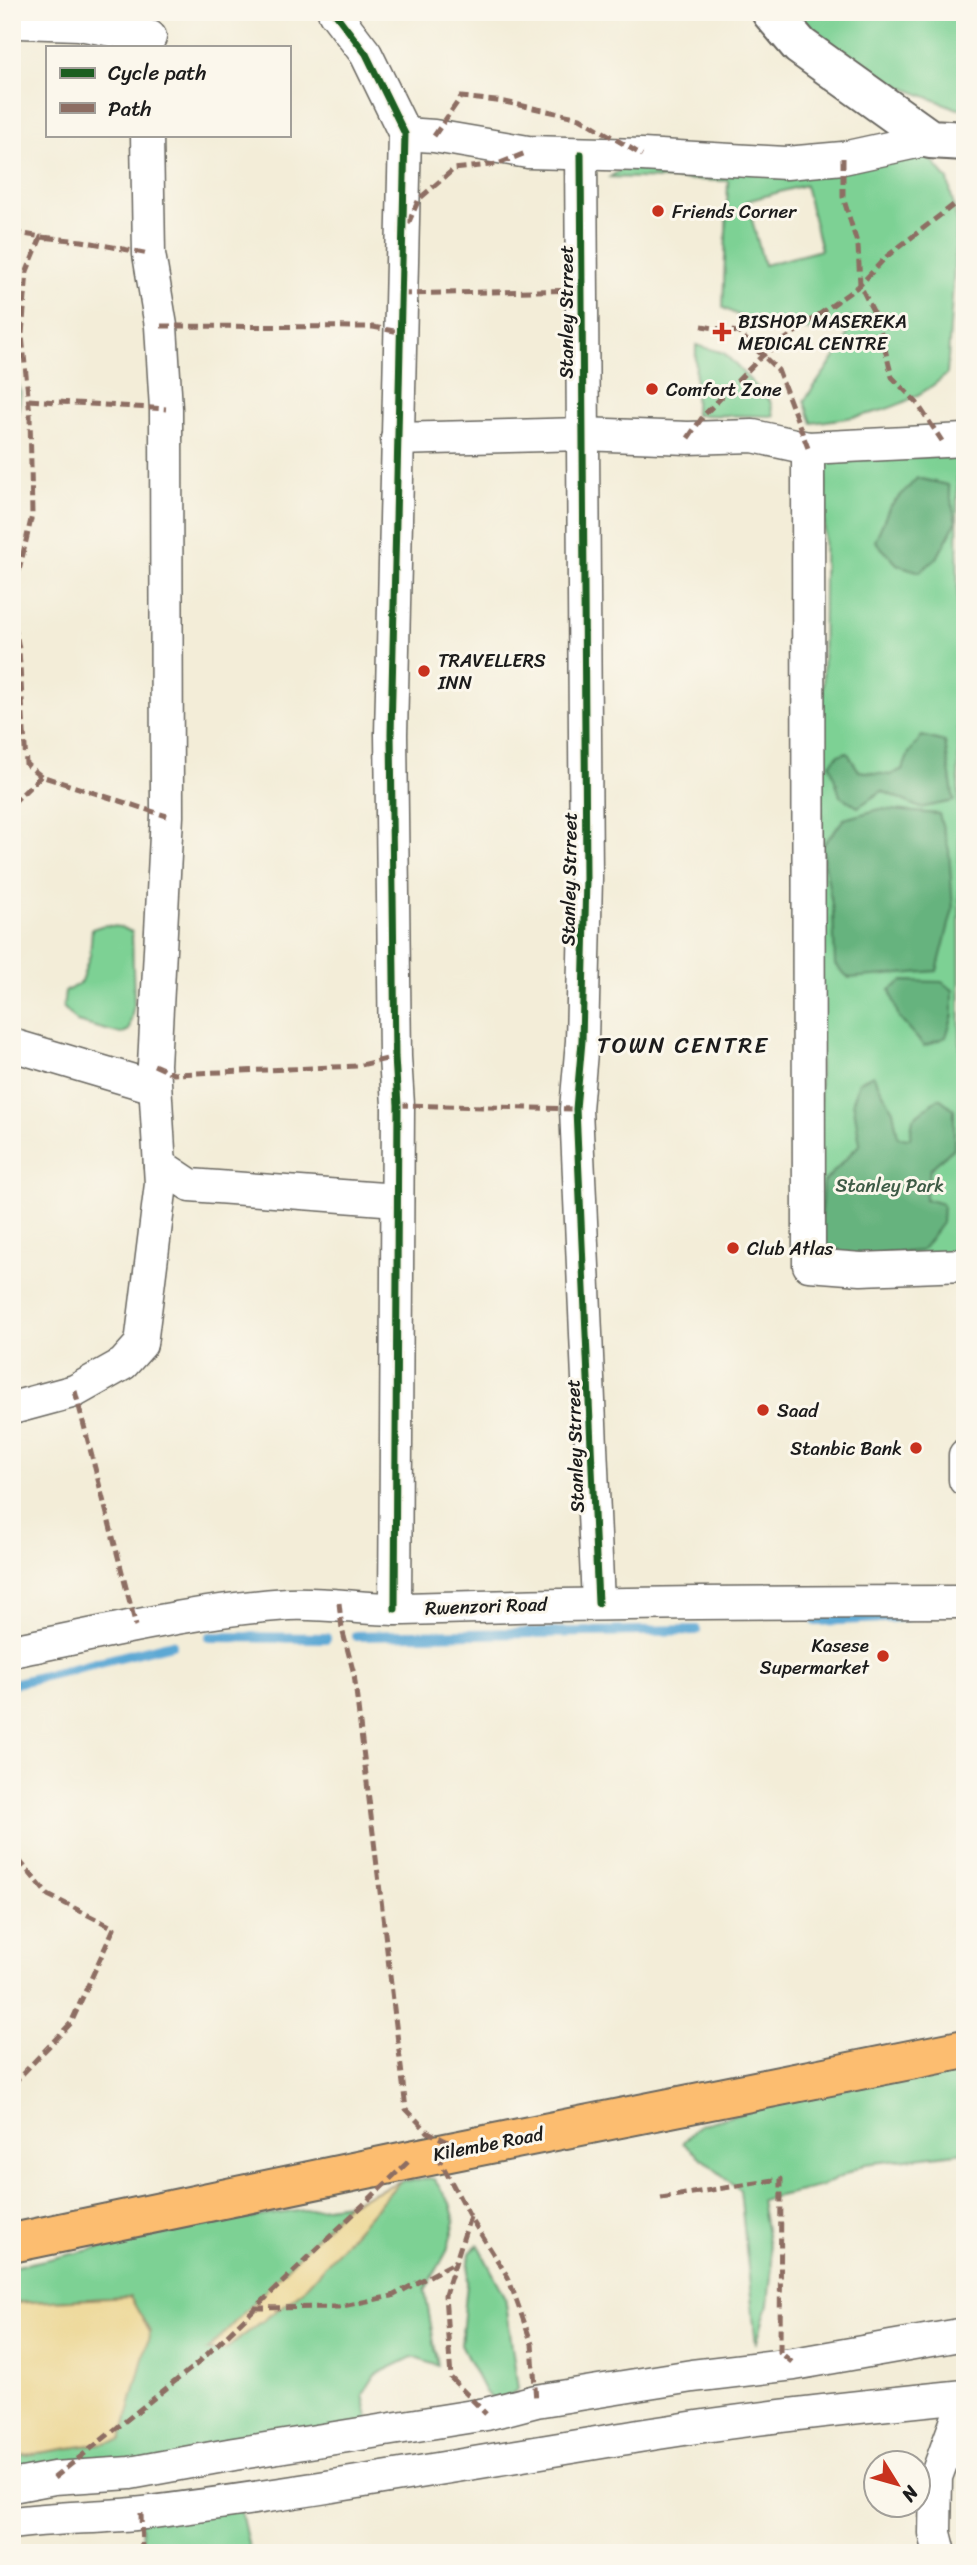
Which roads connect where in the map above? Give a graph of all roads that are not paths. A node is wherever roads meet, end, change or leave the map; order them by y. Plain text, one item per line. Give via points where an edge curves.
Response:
1 (334, 12) edge
2 (771, 12) edge
3 (15, 29) edge
4 (151, 32) edge
5 (405, 134) junction
6 (147, 136) edge
7 (947, 140) edge
8 (581, 155) junction
9 (582, 434) junction
10 (397, 439) junction
11 (965, 440) edge
12 (808, 448) junction
13 (12, 1045) edge
14 (154, 1087) junction
15 (160, 1165) junction
16 (190, 1185) junction
17 (397, 1200) junction
18 (158, 1206) junction
19 (965, 1265) edge
20 (12, 1408) edge
21 (965, 1455) edge
22 (965, 1480) edge
23 (965, 1602) edge
24 (597, 1603) junction
25 (395, 1609) junction
26 (12, 1651) edge
27 (965, 2049) edge
28 (12, 2244) edge
29 (965, 2334) edge
30 (965, 2397) edge
31 (12, 2486) edge
32 (12, 2523) edge
33 (940, 2553) edge

1 - 5 street via 366,54
2 - 7 street via 800,46
3 - 4 street via 79,24
5 - 8 street
5 - 10 street
6 - 14 street via 149,254 162,326 166,409 167,816
7 - 8 street via 786,163
8 - 9 street, Stanley Strreet
9 - 10 street
9 - 12 street via 753,436
9 - 24 street, Stanley Strreet via 586,878 576,1109
10 - 17 street via 390,734
11 - 12 street
12 - 19 street via 810,1265 860,1269
13 - 14 street
14 - 15 street
15 - 16 street
15 - 18 street
16 - 17 street
16 - 18 street
17 - 25 street
18 - 20 street via 141,1344 123,1364 75,1391
21 - 22 street
23 - 24 street, Rwenzori Road
24 - 25 street, Rwenzori Road
25 - 26 street, Rwenzori Road via 288,1604 136,1626
27 - 28 main road, Kilembe Road
29 - 31 street via 536,2401 486,2414 130,2473
30 - 32 street via 698,2427 141,2513
30 - 33 street via 936,2477 935,2533

